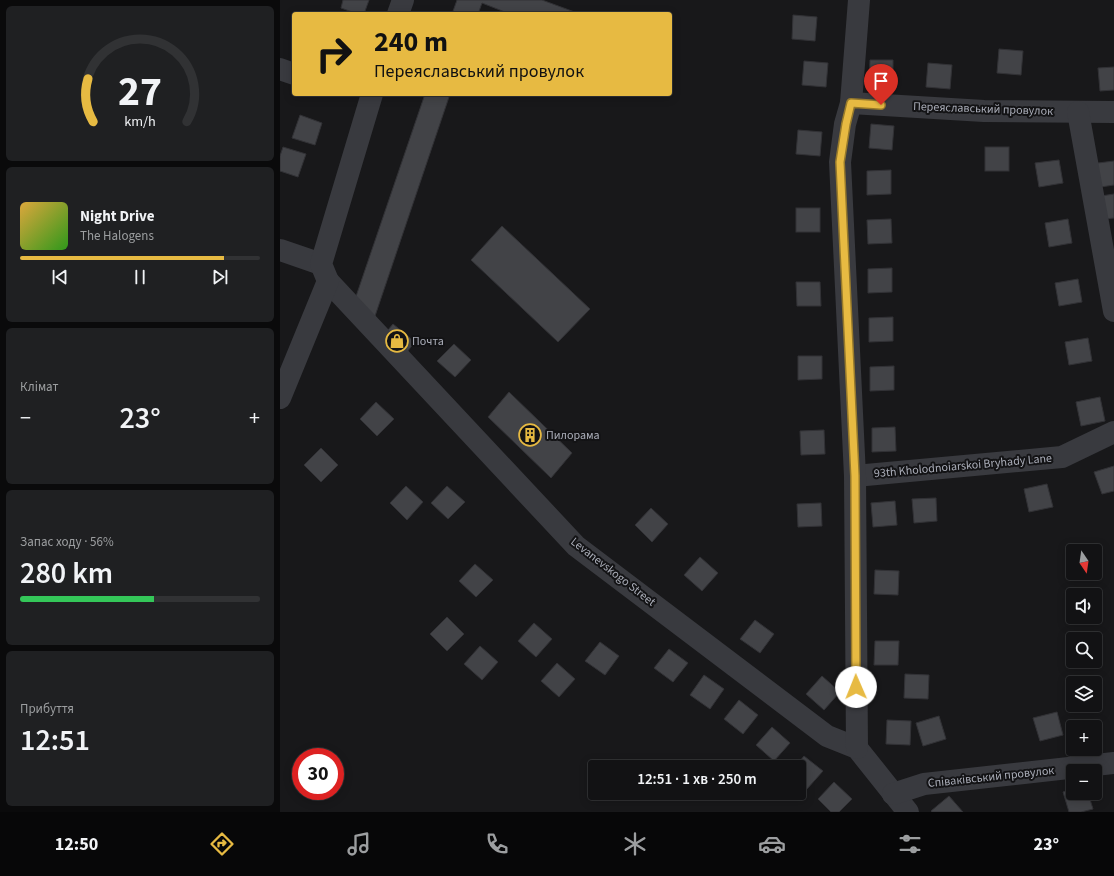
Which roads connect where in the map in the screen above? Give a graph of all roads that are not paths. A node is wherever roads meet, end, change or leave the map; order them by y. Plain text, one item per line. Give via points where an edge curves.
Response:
1 (403, 0) edge
2 (859, 0) edge
3 (399, 12) edge
4 (280, 69) edge
5 (292, 73) edge
6 (367, 96) edge
7 (851, 103) junction
8 (1078, 112) junction
9 (1114, 112) edge
10 (280, 250) edge
11 (325, 272) junction
12 (1114, 311) edge
13 (280, 398) edge
14 (1114, 432) edge
15 (855, 476) junction
16 (857, 748) junction
17 (1114, 763) edge
18 (893, 794) junction
19 (908, 812) edge

1 - 3 street
2 - 7 street
4 - 5 street
6 - 11 street
7 - 8 street, Переяславський провулок via 984,112
7 - 15 street via 840,162
8 - 9 street, Переяславський провулок
8 - 12 street
10 - 11 street
11 - 13 street
11 - 16 street, Levanevskogo Street via 576,546 827,736
14 - 15 street, 93th Kholodnoiarskoi Bryhady Lane via 1062,457
15 - 16 street
16 - 18 street
17 - 18 street, Співаківський провулок via 924,784
18 - 19 street

